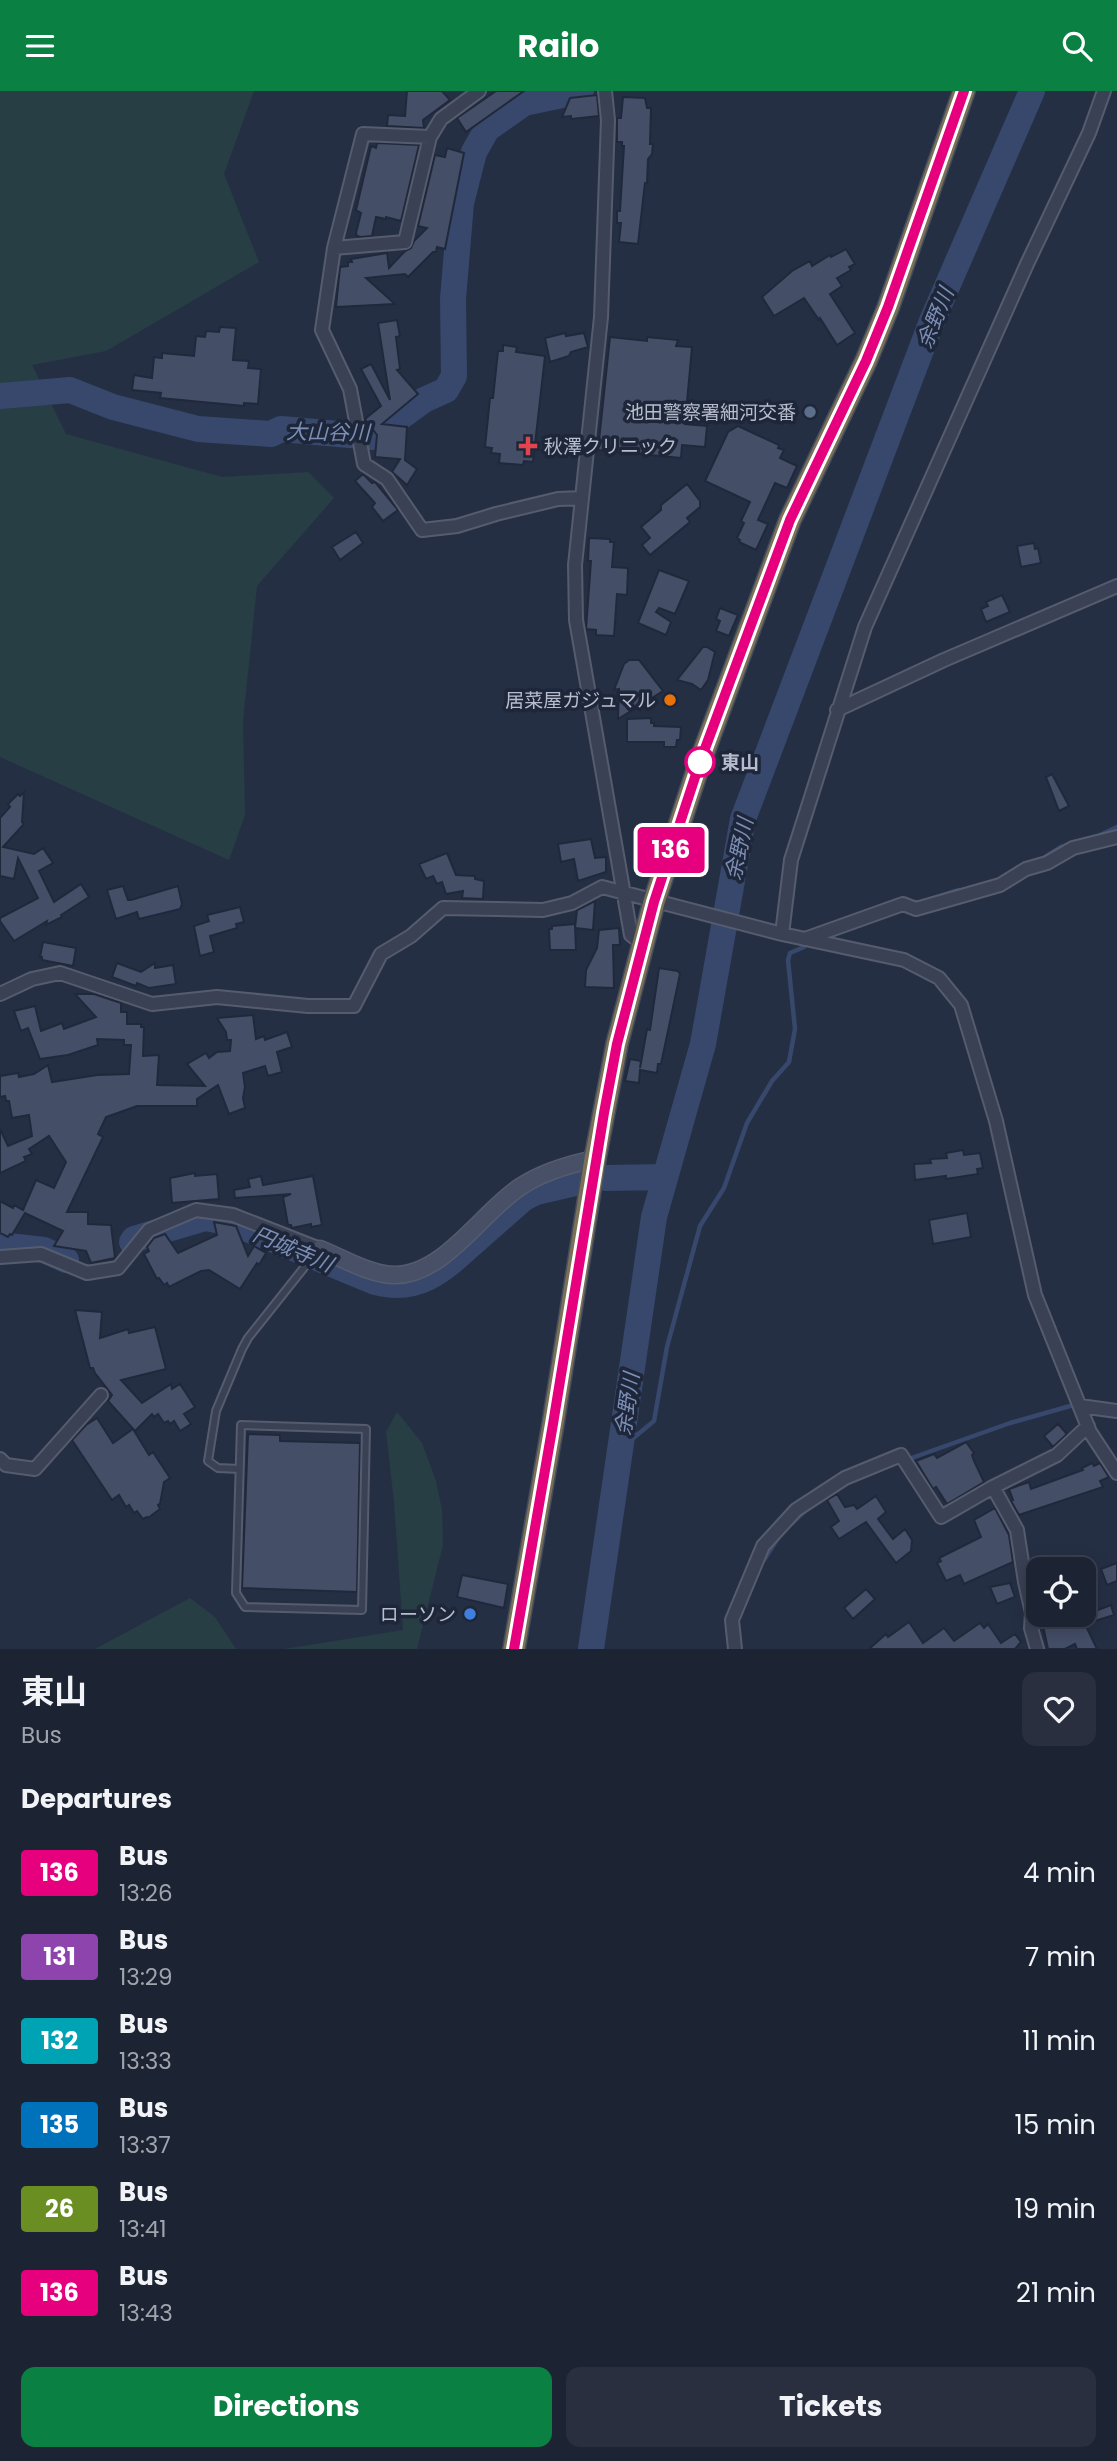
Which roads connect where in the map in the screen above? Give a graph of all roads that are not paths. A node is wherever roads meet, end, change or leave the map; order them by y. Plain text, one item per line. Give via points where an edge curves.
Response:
1 (479, 91) edge
2 (605, 91) edge
3 (964, 91) edge
4 (1104, 91) edge
5 (429, 137) junction
6 (334, 248) junction
7 (582, 498) junction
8 (1117, 586) edge
9 (837, 710) junction
10 (1117, 837) edge
11 (623, 893) junction
12 (654, 902) junction
13 (777, 933) junction
14 (805, 939) junction
15 (644, 945) junction
16 (0, 994) edge
17 (595, 1159) junction
18 (320, 1249) junction
19 (0, 1257) edge
20 (101, 1395) dead end
21 (1080, 1406) junction
22 (1117, 1411) edge
23 (1088, 1426) junction
24 (0, 1459) edge
25 (239, 1469) junction
26 (1117, 1473) edge
27 (993, 1487) junction
28 (514, 1649) edge
29 (736, 1649) edge
30 (1037, 1649) edge

1 - 5 street via 441,120
2 - 7 street via 608,120 601,317
3 - 12 highway via 884,318 790,520 700,762
4 - 9 street via 865,627
5 - 6 street via 405,242
5 - 6 street via 363,134
6 - 7 street via 322,330 350,389 364,464 387,479 422,530 457,526 558,499
7 - 11 street via 575,565 576,620
8 - 9 street
9 - 13 street via 791,860
10 - 14 street via 1073,848 1000,885 916,909 903,904
11 - 12 street
11 - 15 street via 631,935
11 - 16 street via 602,887 572,903 542,910 443,908 381,954 354,1006 218,996 152,1004 60,973 32,979
12 - 13 street
12 - 15 highway
13 - 14 street
14 - 21 street via 904,960 939,978 961,1005 996,1121 1035,1296
15 - 17 highway via 617,1044
17 - 18 street via 520,1187 439,1259 416,1272 391,1275
17 - 28 highway
18 - 19 street via 233,1215 196,1210 149,1230 118,1268 87,1273 41,1254
18 - 25 lane via 248,1338 216,1411 208,1461 218,1468
20 - 24 street via 35,1469 6,1465
21 - 22 street
21 - 23 street
23 - 26 street
23 - 27 street via 1058,1455
25 - 25 lane via 241,1425 366,1429 362,1610 245,1607 236,1593
27 - 29 street via 941,1517 901,1455 845,1478 796,1510 764,1546 732,1620
27 - 30 street via 1017,1531

